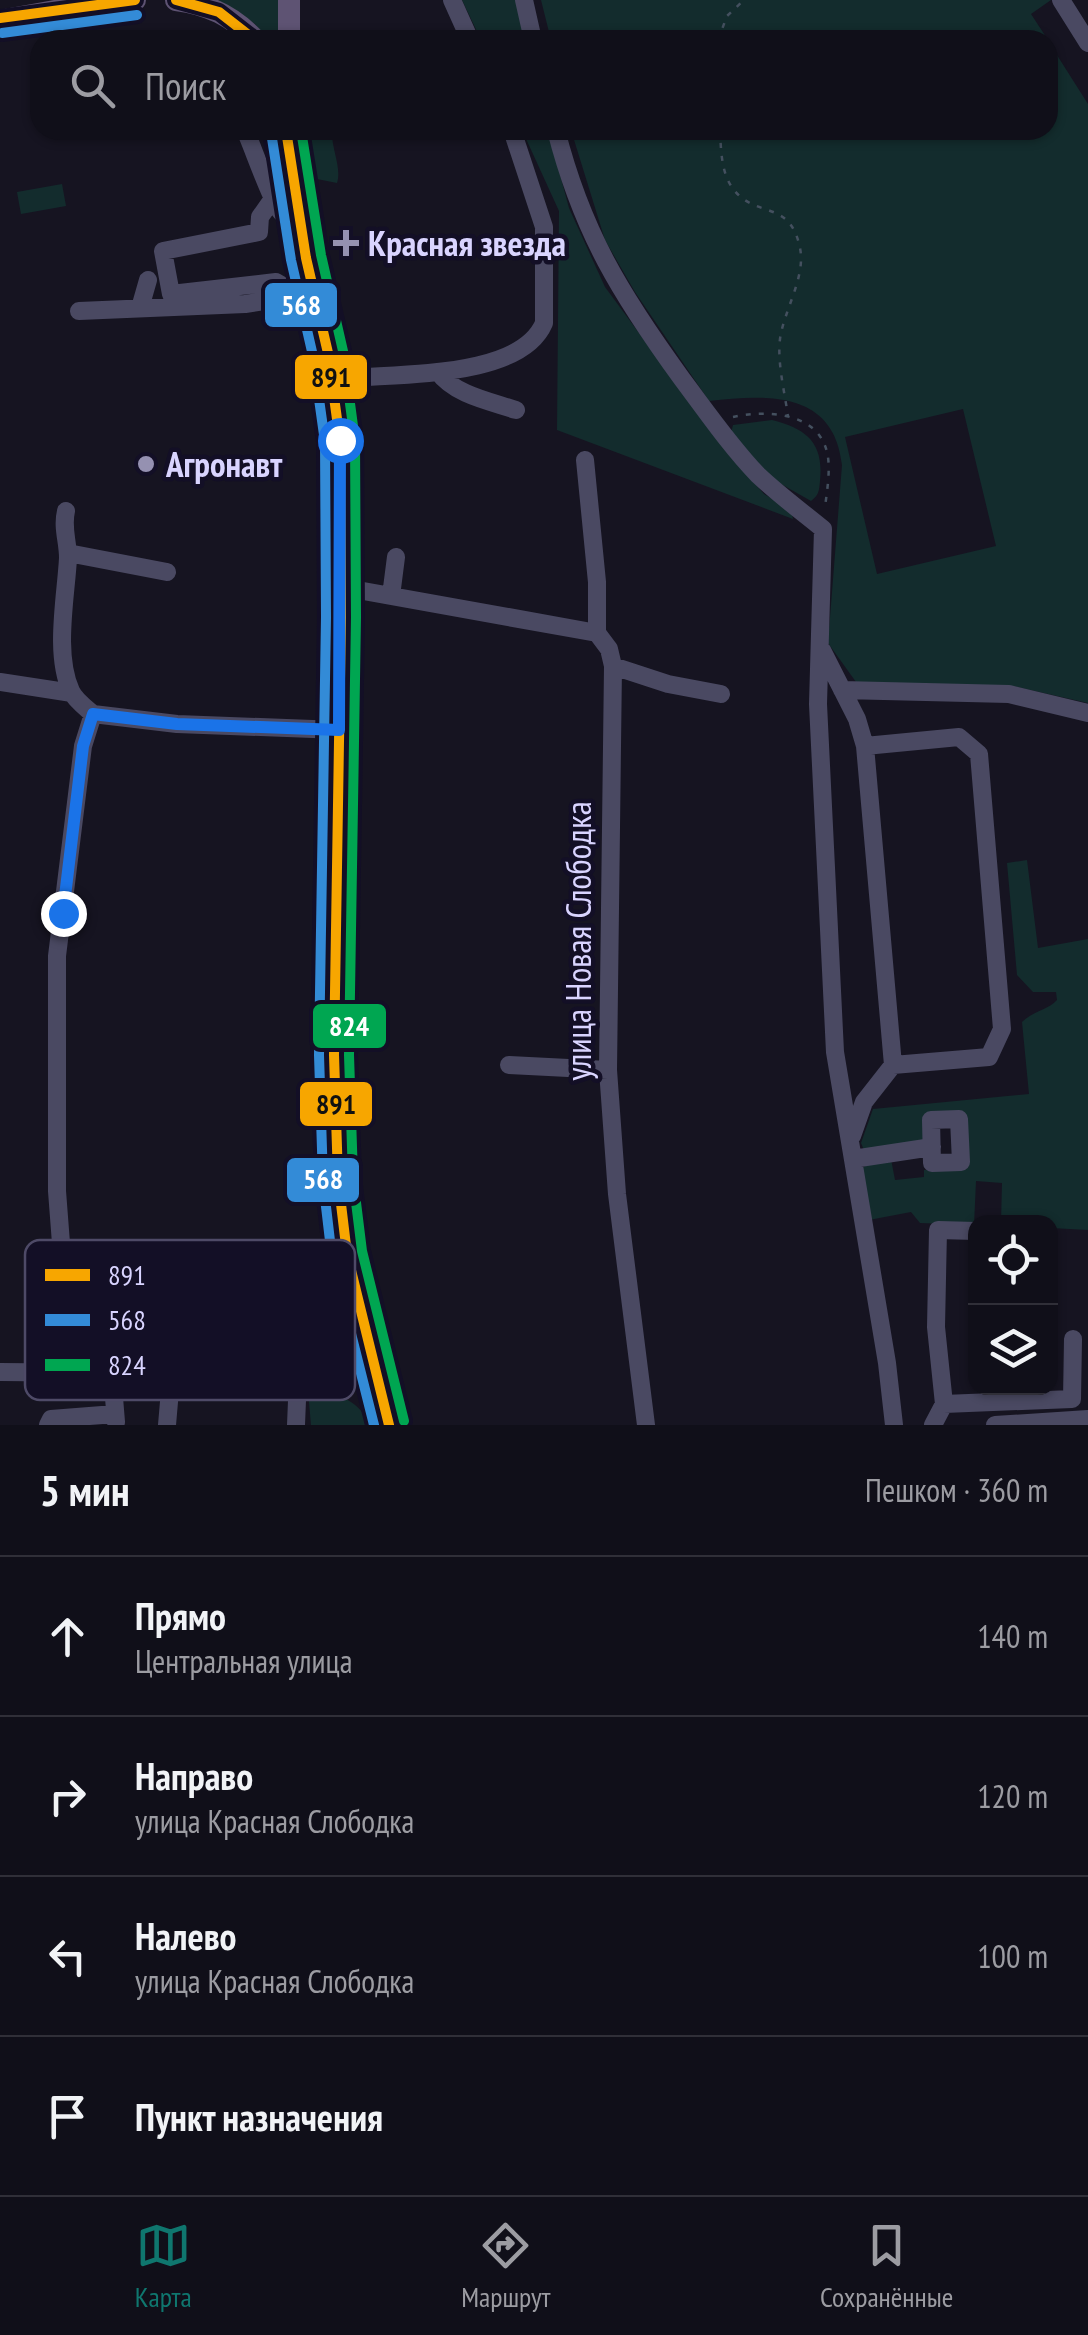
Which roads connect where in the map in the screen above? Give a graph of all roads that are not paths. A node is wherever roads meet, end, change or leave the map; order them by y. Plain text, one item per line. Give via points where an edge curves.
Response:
1 (135, 0) edge
2 (176, 0) edge
3 (289, 0) edge
4 (452, 0) edge
5 (524, 0) edge
6 (1061, 0) edge
7 (102, 2) edge
8 (3, 19) edge
9 (245, 30) edge
10 (289, 30) edge
11 (466, 30) edge
12 (531, 30) edge
13 (1088, 44) edge
14 (250, 140) edge
15 (289, 140) edge
16 (515, 140) edge
17 (558, 140) edge
18 (272, 200) junction
19 (299, 219) junction
20 (148, 280) dead end
21 (307, 294) junction
22 (140, 308) junction
23 (80, 311) dead end
24 (438, 372) junction
25 (332, 380) junction
26 (516, 410) dead end
27 (586, 460) dead end
28 (66, 511) dead end
29 (68, 553) junction
30 (396, 557) dead end
31 (167, 572) dead end
32 (341, 587) junction
33 (391, 596) junction
34 (597, 633) junction
35 (819, 646) junction
36 (613, 666) junction
37 (0, 682) edge
38 (842, 690) junction
39 (72, 693) junction
40 (721, 694) dead end
41 (1088, 713) edge
42 (93, 714) junction
43 (339, 730) junction
44 (865, 746) junction
45 (508, 1065) dead end
46 (893, 1065) junction
47 (608, 1070) junction
48 (932, 1148) dead end
49 (851, 1150) junction
50 (968, 1231) edge
51 (61, 1240) edge
52 (345, 1240) edge
53 (355, 1287) edge
54 (1073, 1339) dead end
55 (0, 1372) edge
56 (25, 1373) edge
57 (376, 1375) junction
58 (355, 1377) edge
59 (169, 1400) edge
60 (297, 1400) edge
61 (944, 1404) junction
62 (1088, 1419) edge
63 (116, 1420) edge
64 (48, 1425) edge
65 (167, 1425) edge
66 (296, 1425) edge
67 (389, 1425) edge
68 (646, 1425) edge
69 (894, 1425) edge
70 (933, 1425) edge
71 (995, 1425) edge

1 - 7 main road
2 - 9 main road via 209,6
3 - 10 main road
4 - 11 street
5 - 12 street
6 - 13 street
7 - 8 main road
14 - 18 street
15 - 19 main road
16 - 24 street via 544,227 544,322 516,351
17 - 35 street via 595,245 635,314 758,475 822,529
18 - 19 street
18 - 21 street via 260,216 259,232 163,251 171,294 276,282
19 - 21 main road
20 - 22 street
21 - 22 street
21 - 25 main road
22 - 23 street
24 - 25 street
24 - 26 street via 468,394
25 - 32 main road via 340,440
27 - 34 street, улица Новая Слободка
28 - 29 street
29 - 31 street
29 - 39 street via 62,605
30 - 33 street
32 - 33 street
32 - 43 main road
33 - 34 street
34 - 36 street, улица Новая Слободка
35 - 38 street
35 - 49 street via 835,1052
36 - 40 street
36 - 47 street, улица Новая Слободка
37 - 39 street
38 - 41 street via 1009,694
38 - 44 street
39 - 42 street
42 - 43 street
42 - 51 street via 83,746 57,956
43 - 52 main road via 334,1055
44 - 46 street
44 - 46 street via 959,738 979,754 1002,1029 989,1057
45 - 47 street
46 - 49 street via 864,1102
47 - 68 street, улица Новая Слободка
48 - 49 street
49 - 69 street
50 - 61 street via 938,1230 936,1328
53 - 57 main road
54 - 61 street via 1072,1399
55 - 56 street
57 - 58 street
57 - 67 main road
59 - 65 street
60 - 66 street
61 - 70 street
62 - 71 street
63 - 64 street via 51,1419

